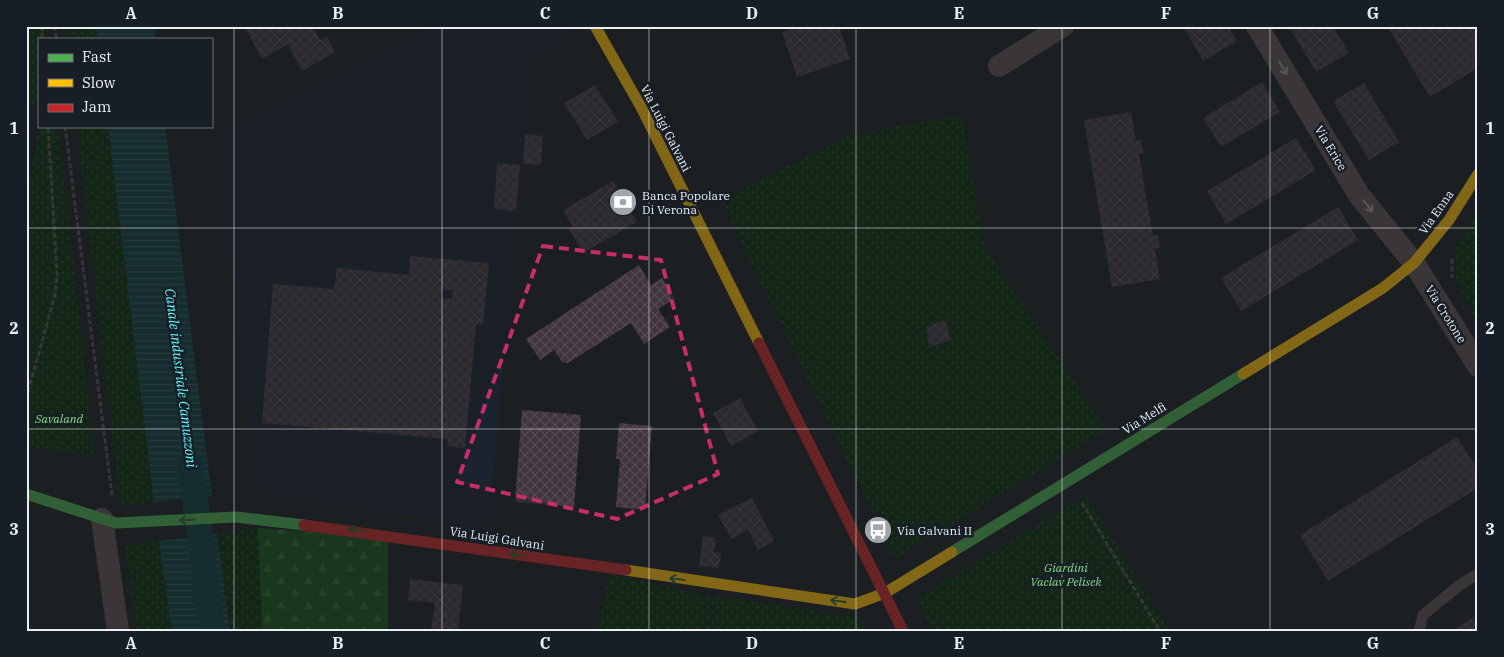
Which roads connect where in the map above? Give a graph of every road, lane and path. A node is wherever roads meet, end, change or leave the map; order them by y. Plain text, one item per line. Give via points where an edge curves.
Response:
1 (595, 26) edge
2 (1063, 26) edge
3 (1258, 26) edge
4 (999, 66) dead end
5 (48, 128) edge
6 (65, 128) edge
7 (1478, 174) edge
8 (1414, 263) junction
9 (1478, 366) edge
10 (26, 398) edge
11 (26, 494) edge
12 (1077, 496) dead end
13 (109, 521) junction
14 (1478, 574) edge
15 (885, 594) junction
16 (118, 631) edge
17 (904, 631) edge
18 (1160, 631) edge
19 (1419, 631) edge

1 - 15 street, Via Luigi Galvani via 641,107
2 - 4 street
3 -> 8 street, Via Erice via 1359,195
5 - 10 path via 56,295
6 - 13 path
7 - 8 street, Via Enna via 1449,220
8 - 9 street, Via Crotone
8 - 15 street, Via Melfi via 1383,288
11 - 13 street, Via Luigi Galvani
12 - 18 path
15 -> 13 street, Via Luigi Galvani via 855,604 362,531 236,517 128,523
13 - 16 street
14 - 19 lane via 1423,615
15 - 17 street, Via Luigi Galvani

